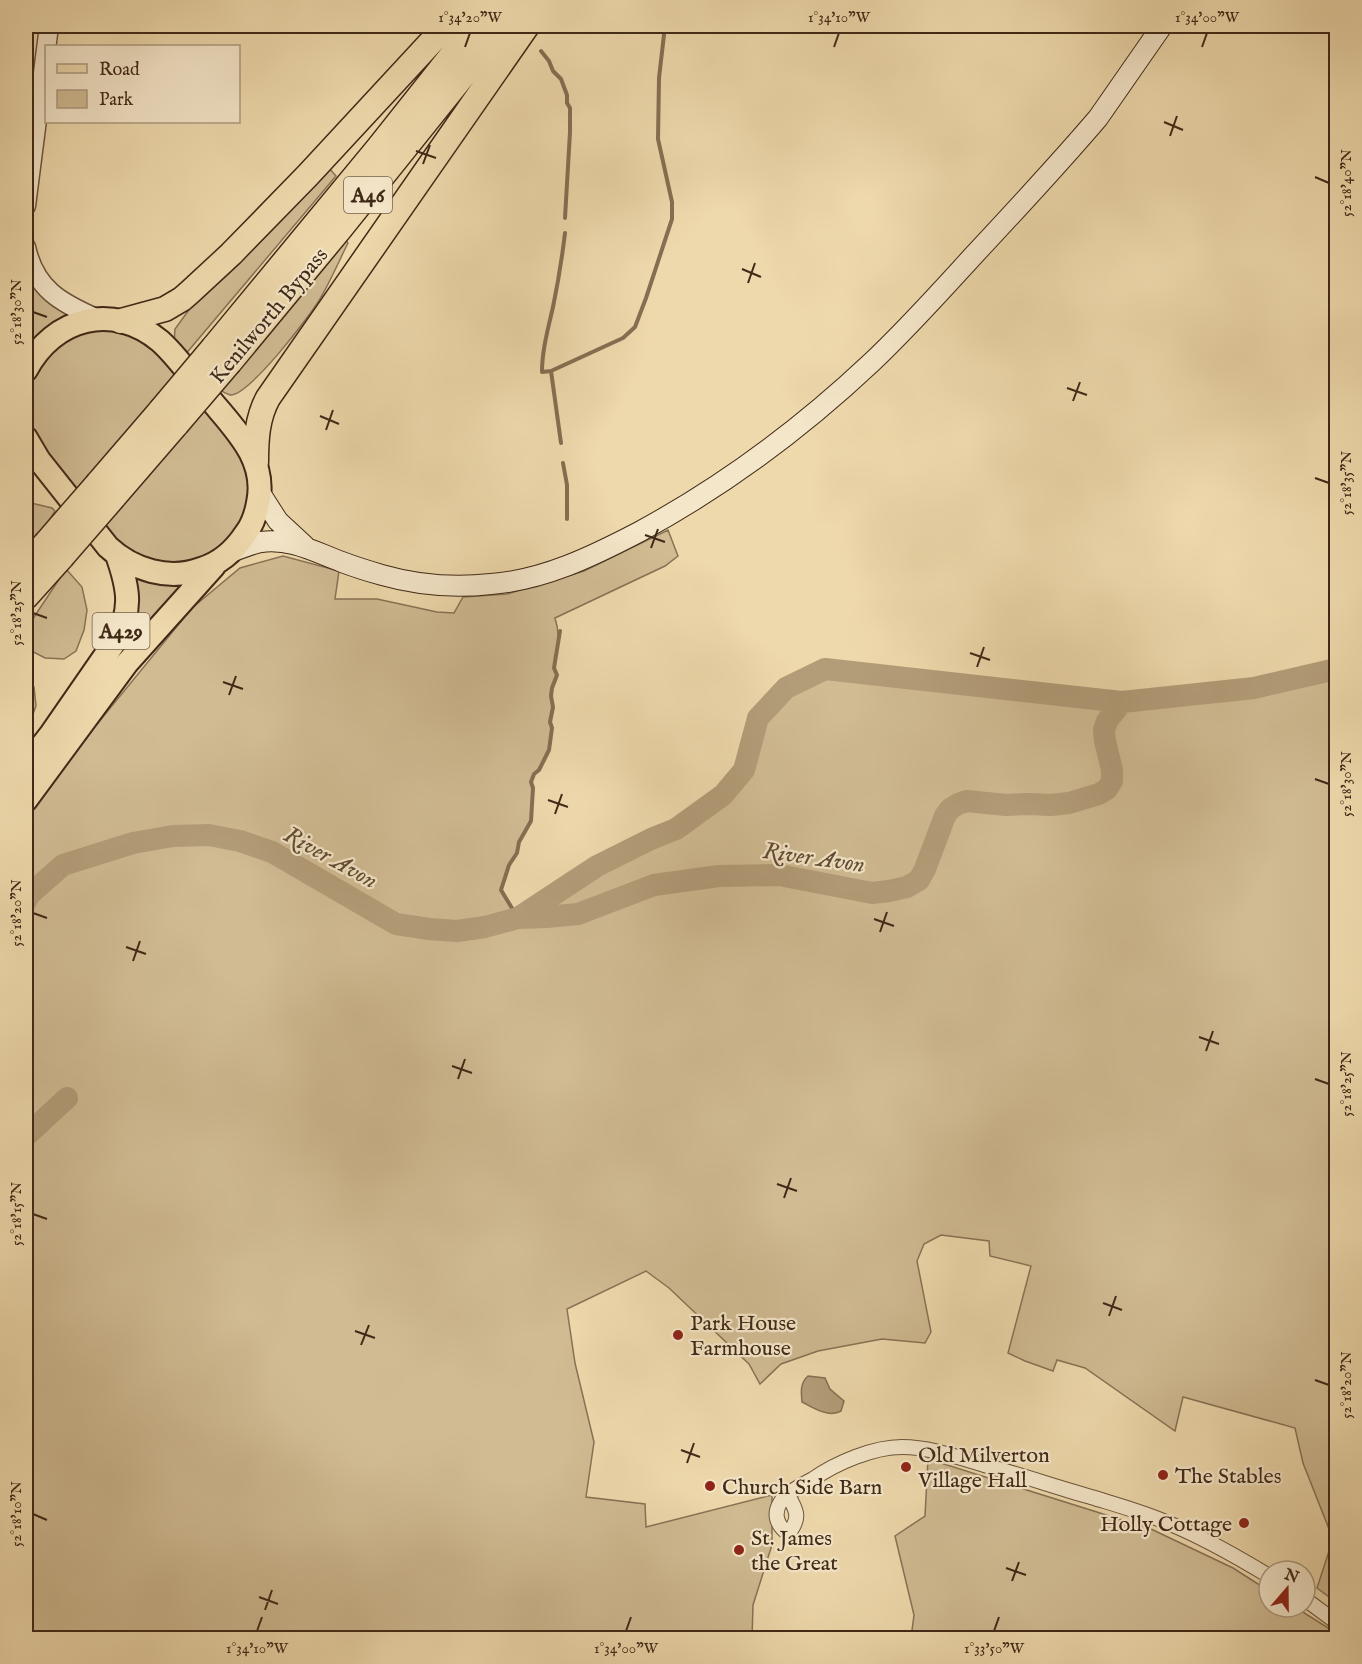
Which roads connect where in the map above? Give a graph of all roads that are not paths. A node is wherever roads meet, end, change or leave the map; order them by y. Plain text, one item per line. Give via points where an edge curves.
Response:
1 (49, 26) edge
2 (446, 26) edge
3 (475, 26) edge
4 (503, 26) edge
5 (527, 26) edge
6 (1162, 26) edge
7 (33, 85) edge
8 (26, 206) edge
9 (26, 246) edge
10 (109, 320) junction
11 (222, 355) junction
12 (26, 370) edge
13 (26, 438) edge
14 (256, 462) junction
15 (260, 493) junction
16 (306, 547) junction
17 (54, 550) junction
18 (117, 555) junction
19 (224, 557) junction
20 (26, 565) edge
21 (26, 597) edge
22 (26, 766) edge
23 (26, 800) edge
24 (788, 1495) dead end
25 (1257, 1569) edge
26 (1317, 1608) edge
27 (1336, 1622) edge

1 - 7 street
2 - 10 highway via 308,175 182,299 165,309
3 - 11 highway, Kenilworth Bypass / A46
4 - 11 highway, Kenilworth Bypass / A46 via 340,229
5 - 14 highway via 268,398 258,426
6 - 16 main road via 1098,118 894,341 837,394 712,489 631,536 579,561 527,579 438,585 349,565
7 - 8 street
9 - 10 street via 29,260 45,287 62,302
10 - 12 main road via 77,324 52,337
10 - 14 main road via 144,331 162,343 234,429
11 - 17 highway, Kenilworth Bypass / A46, bridge
13 - 18 main road via 55,481
14 - 15 main road
15 - 16 main road via 278,521
15 - 19 main road via 250,528
16 - 19 main road via 271,542 253,544
17 - 20 highway, Kenilworth Bypass / A46
17 - 21 highway, Kenilworth Bypass / A46
18 - 19 main road via 161,573 197,571
18 - 22 main road, A429 via 128,595 123,627
19 - 23 main road, A429 via 127,663
24 - 25 street via 820,1474 866,1453 910,1447 950,1455 1145,1514 1195,1535
26 - 27 street

